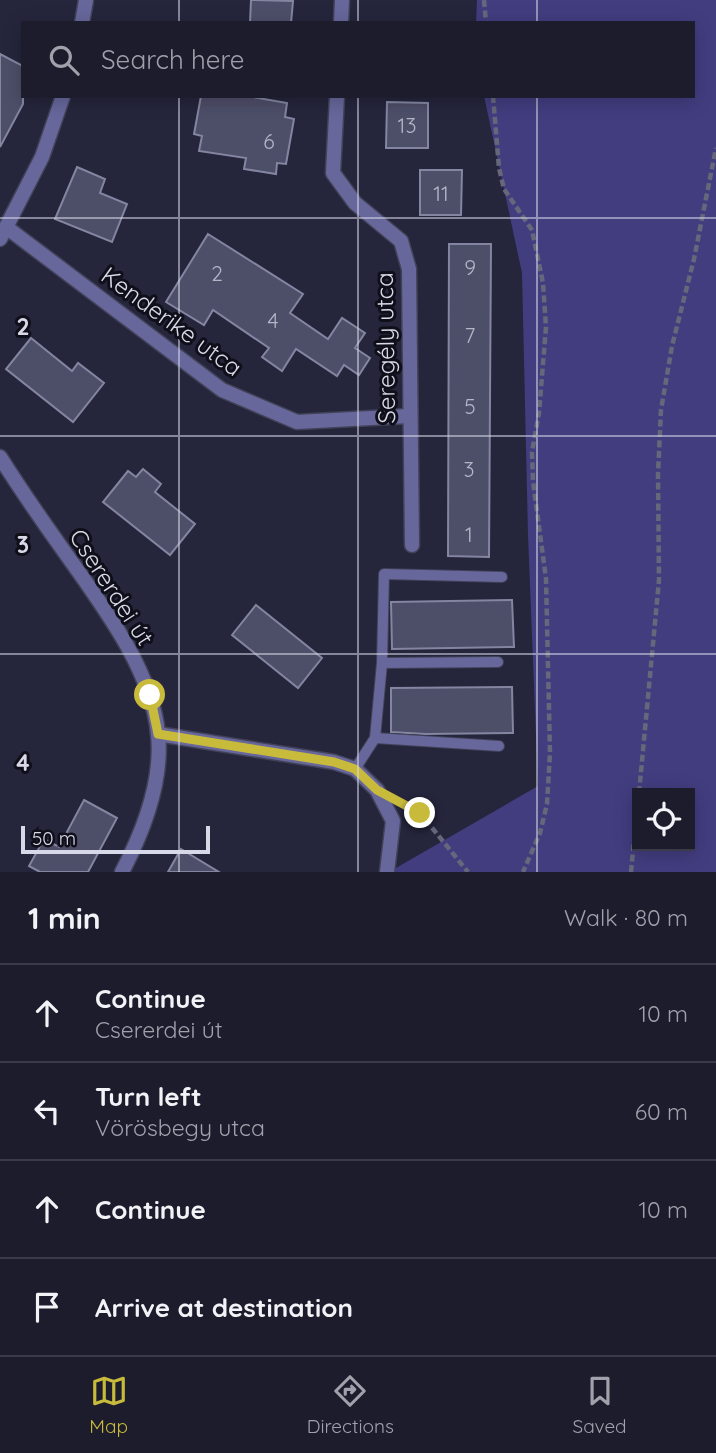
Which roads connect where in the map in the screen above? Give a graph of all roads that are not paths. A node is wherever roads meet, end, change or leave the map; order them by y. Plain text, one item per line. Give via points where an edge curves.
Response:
1 (86, 0) edge
2 (342, 0) edge
3 (82, 21) edge
4 (341, 21) edge
5 (62, 98) edge
6 (337, 98) edge
7 (3, 233) edge
8 (410, 416) junction
9 (0, 457) edge
10 (412, 545) dead end
11 (502, 577) dead end
12 (498, 662) dead end
13 (382, 663) junction
14 (158, 734) junction
15 (375, 738) junction
16 (499, 746) dead end
17 (355, 769) junction
18 (122, 872) edge
19 (387, 872) edge

1 - 3 street
2 - 4 street
5 - 7 street via 42,158
6 - 8 street, Seregély utca via 332,173 355,203 401,242 409,270
7 - 8 street, Kenderike utca via 222,390 297,422
8 - 10 street, Seregély utca
9 - 14 street, Csererdei út via 108,614 150,695
11 - 13 lane via 384,574
12 - 13 lane
13 - 15 lane
14 - 17 street
14 - 18 street, Csererdei út via 148,811
15 - 16 lane
15 - 17 lane
17 - 19 street via 377,790 393,821

